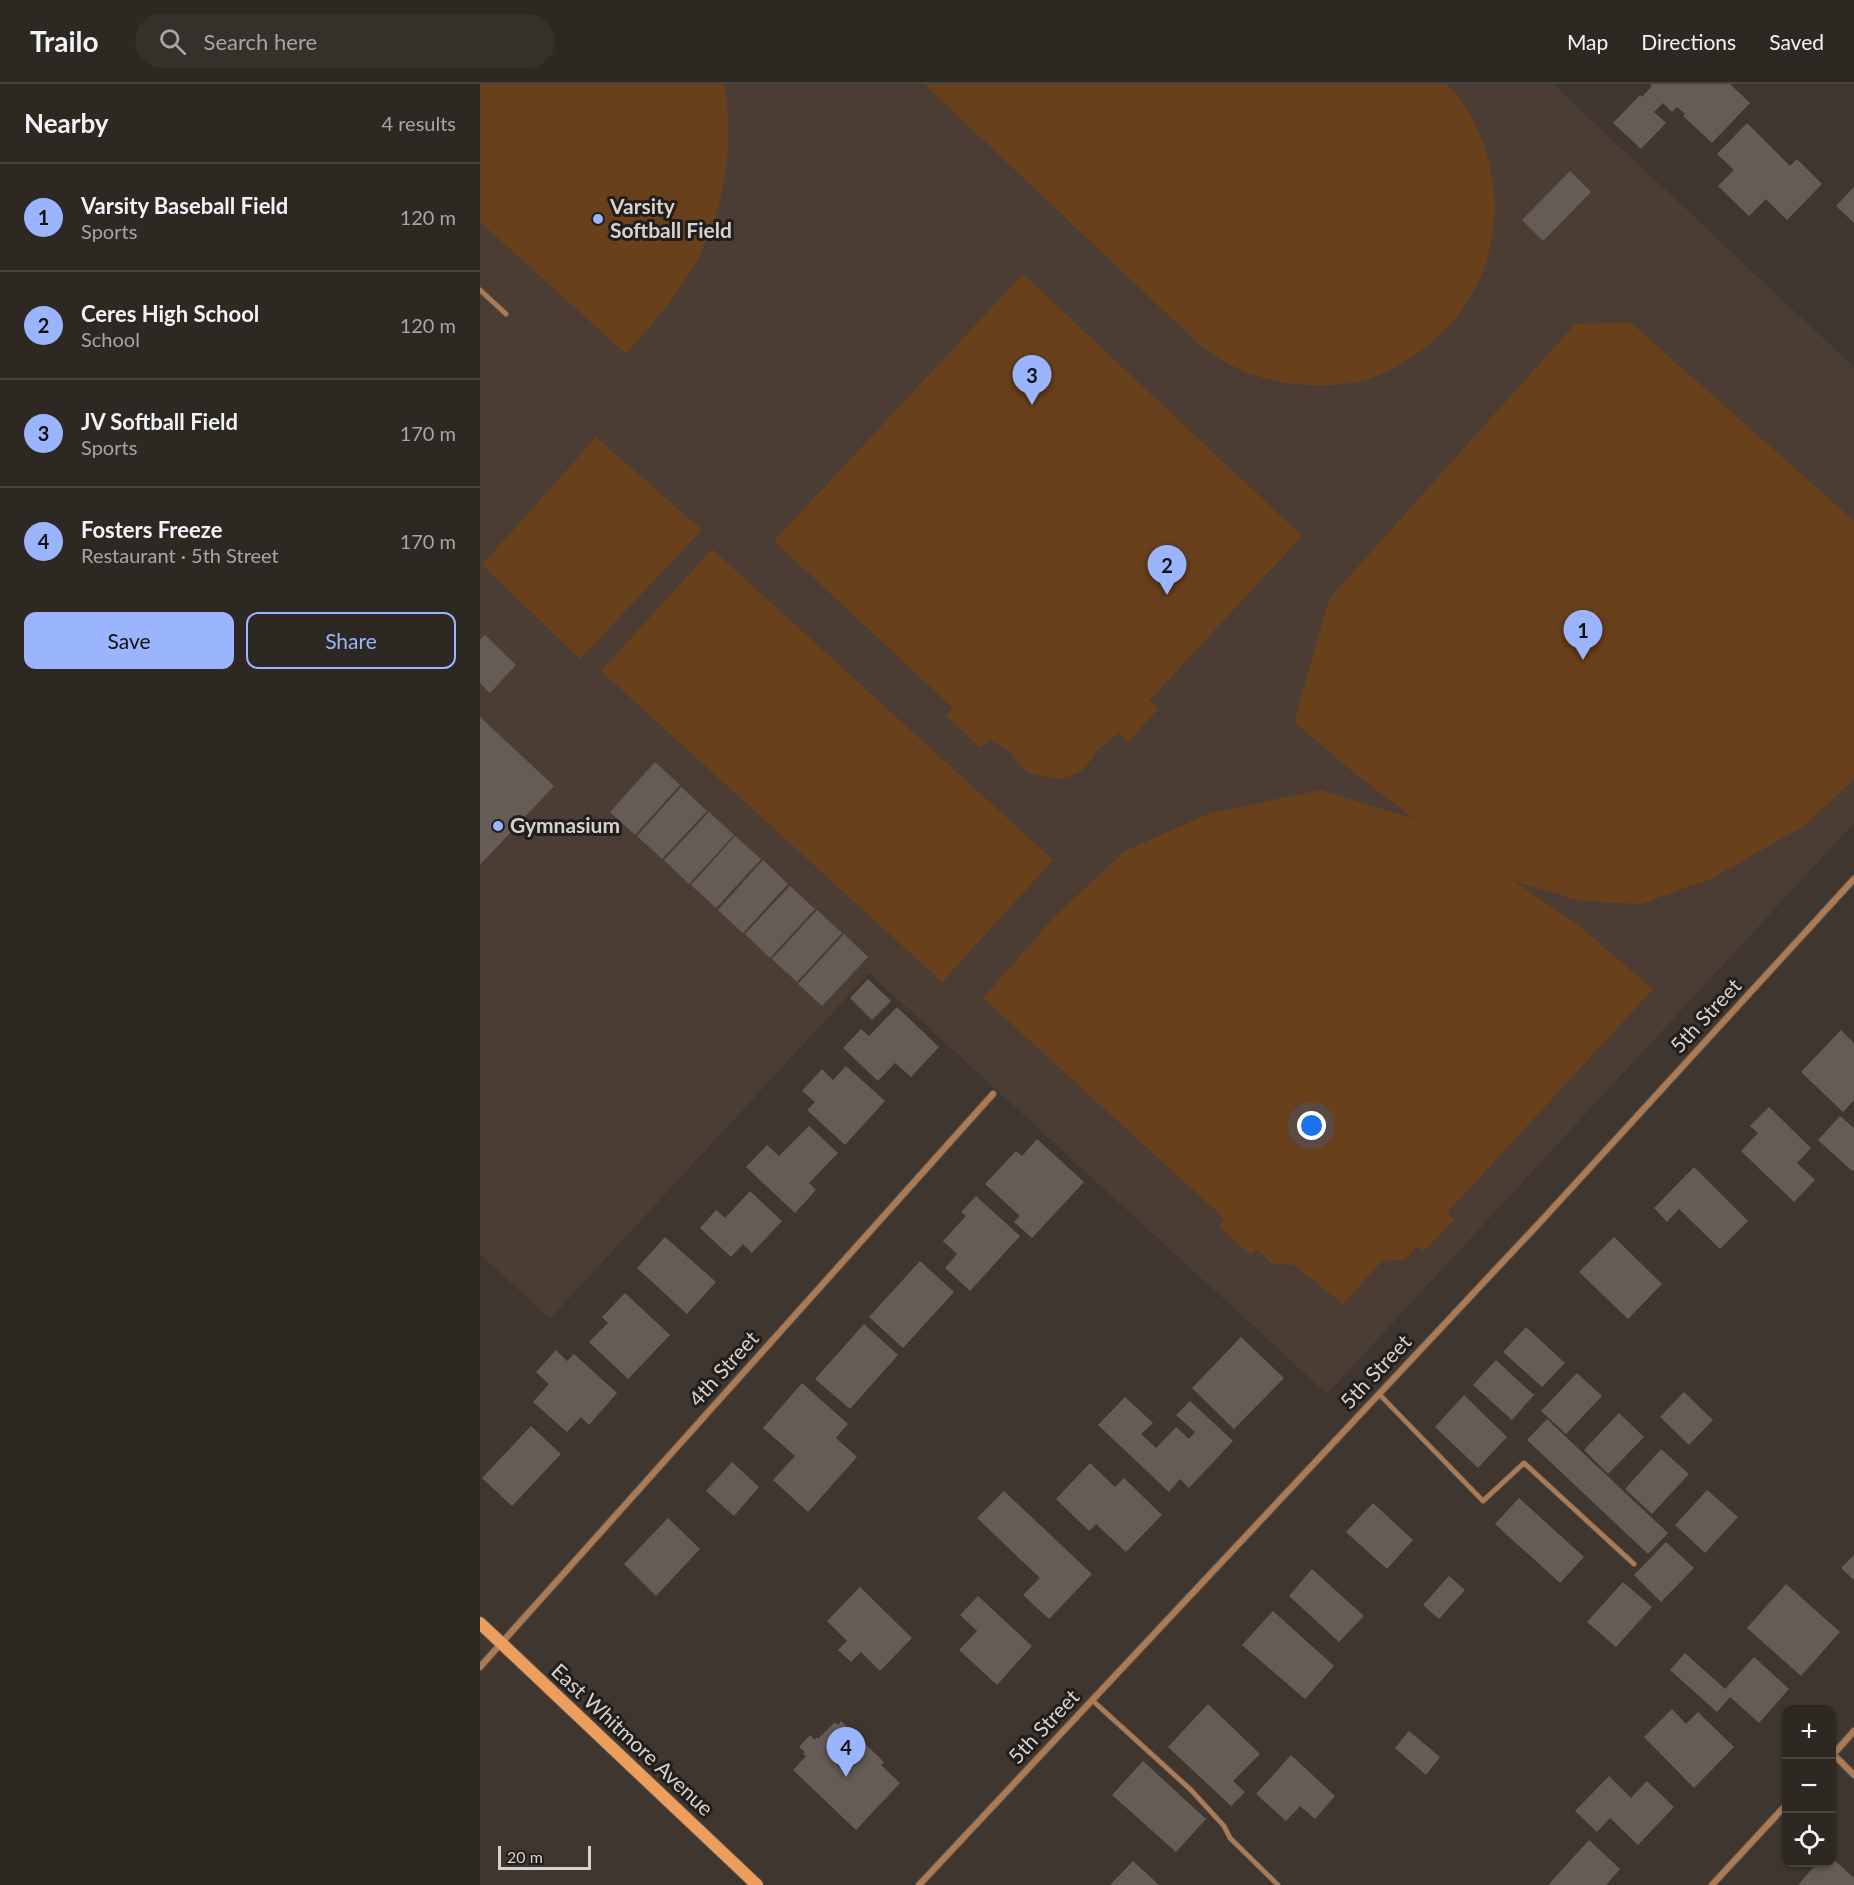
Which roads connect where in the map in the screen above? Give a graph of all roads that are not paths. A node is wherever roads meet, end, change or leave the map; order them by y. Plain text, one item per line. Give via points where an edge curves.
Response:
1 (480, 290) edge
2 (506, 314) dead end
3 (1854, 879) edge
4 (993, 1094) dead end
5 (1378, 1394) junction
6 (1634, 1564) dead end
7 (480, 1623) edge
8 (502, 1643) junction
9 (480, 1667) edge
10 (1092, 1700) junction
11 (1854, 1731) edge
12 (1836, 1751) edge
13 (1836, 1759) edge
14 (1854, 1775) edge
15 (1782, 1809) edge
16 (757, 1885) edge
17 (919, 1885) edge
18 (1278, 1885) edge
19 (1712, 1885) edge

1 - 2 lane
3 - 5 street, 5th Street
4 - 8 street, 4th Street
5 - 6 lane via 1483,1502 1524,1463
5 - 10 street, 5th Street
7 - 8 main road, East Whitmore Avenue
8 - 9 street, 4th Street
8 - 16 main road, East Whitmore Avenue
10 - 17 street, 5th Street
10 - 18 lane via 1191,1790 1230,1838
11 - 12 street
13 - 14 street
15 - 19 street

